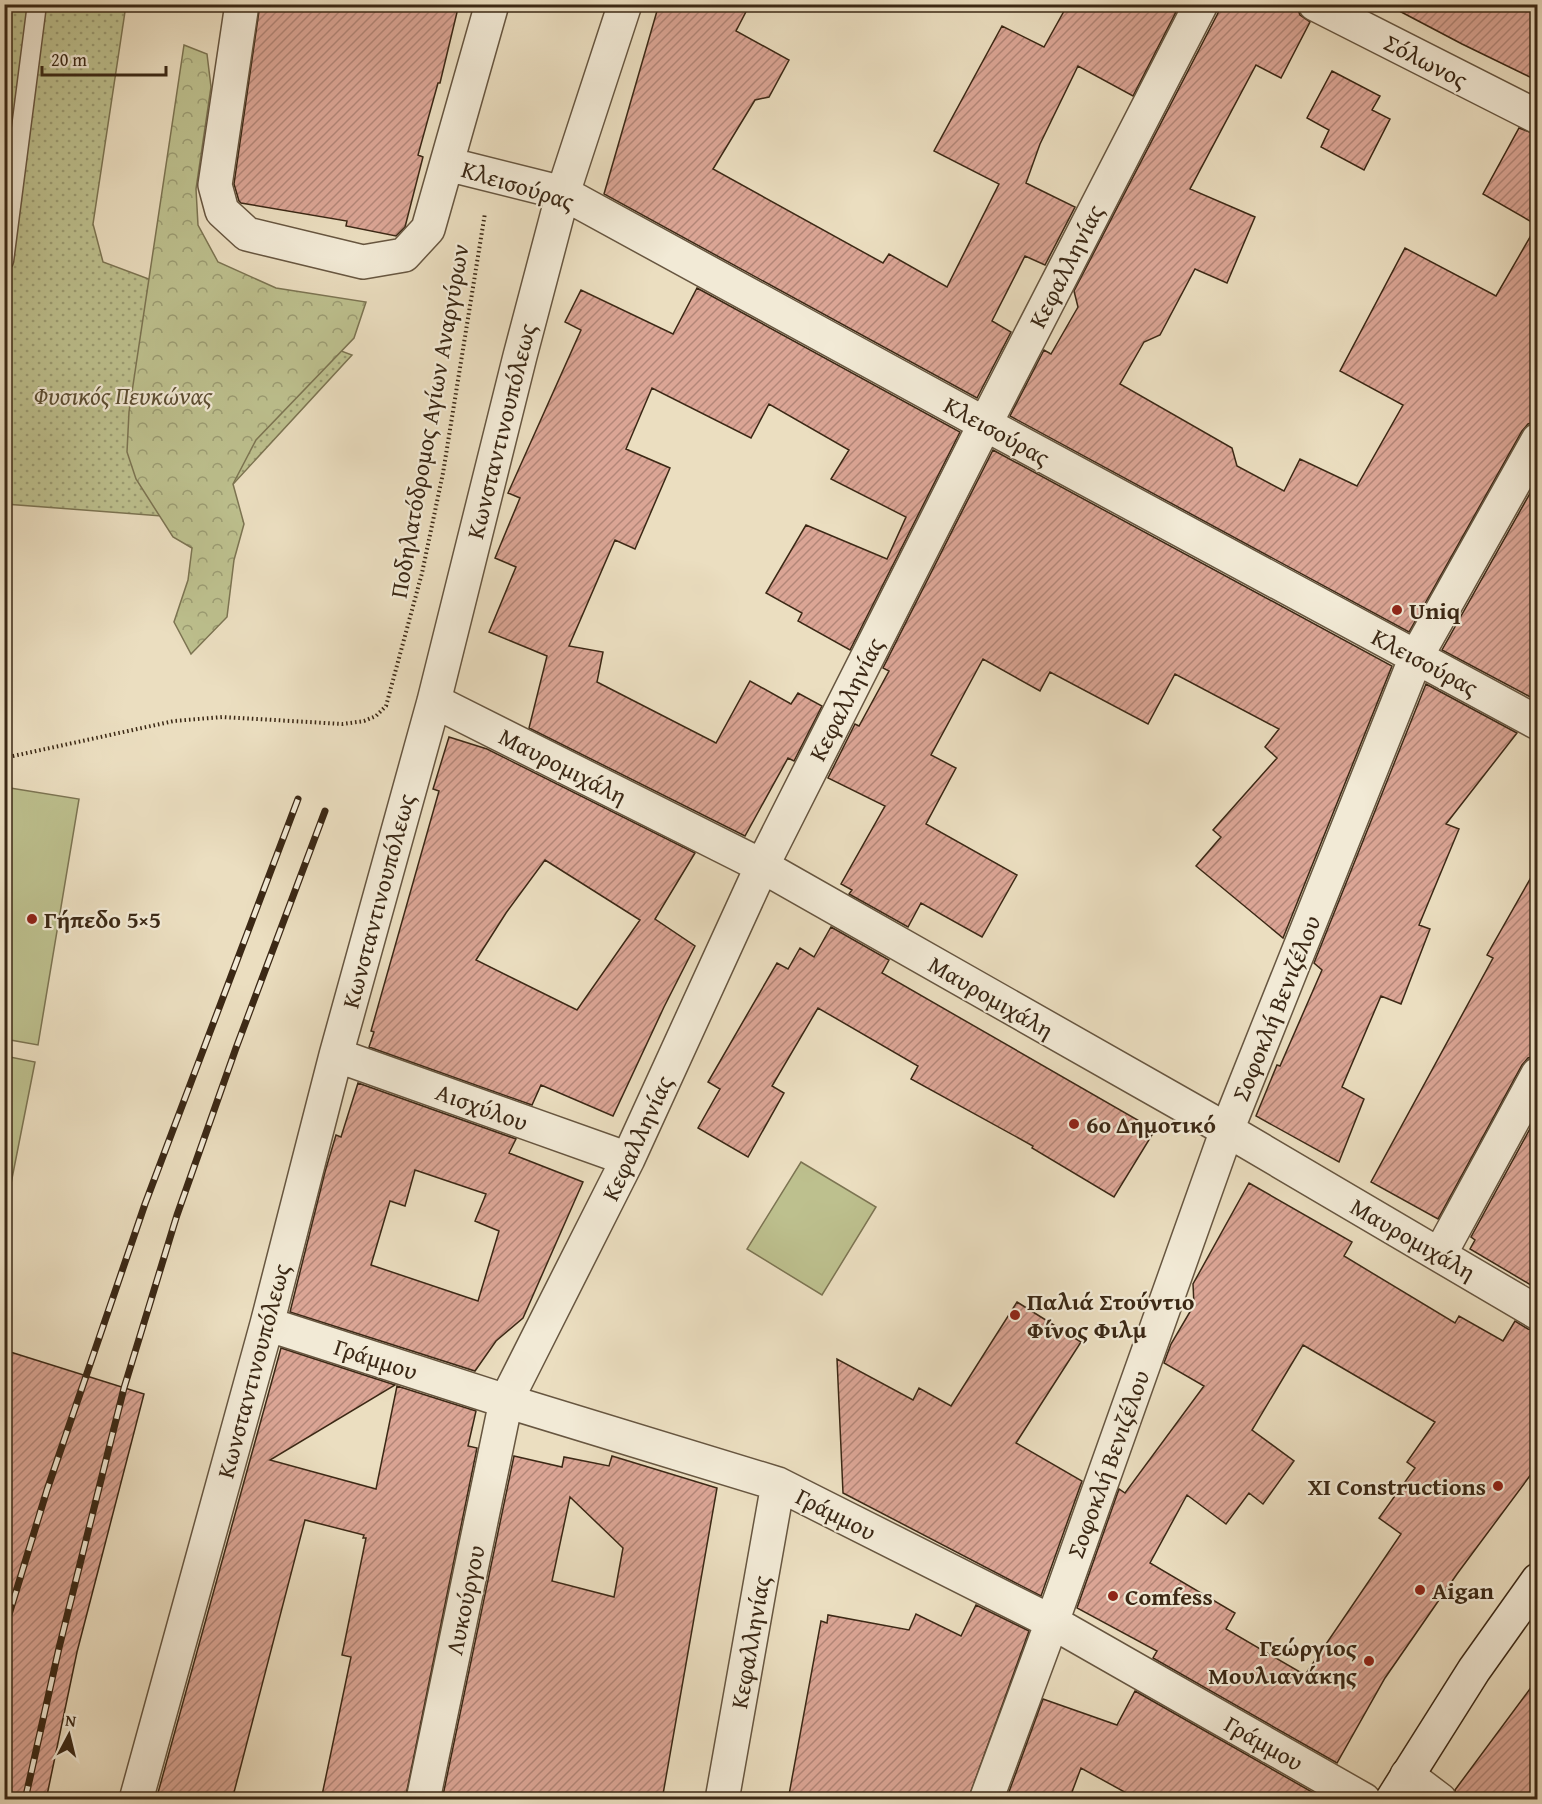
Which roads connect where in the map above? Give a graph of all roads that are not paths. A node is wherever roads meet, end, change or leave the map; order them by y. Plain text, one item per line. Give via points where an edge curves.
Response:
1 (36, 4) edge
2 (242, 4) edge
3 (492, 4) edge
4 (625, 4) edge
5 (1201, 4) edge
6 (1315, 4) edge
7 (1538, 117) edge
8 (447, 164) junction
9 (563, 193) junction
10 (4, 261) edge
11 (985, 424) junction
12 (1533, 456) edge
13 (1416, 657) junction
14 (434, 701) junction
15 (1538, 723) edge
16 (762, 867) junction
17 (336, 1055) junction
18 (1538, 1074) edge
19 (1227, 1130) junction
20 (628, 1159) junction
21 (1440, 1254) junction
22 (1538, 1313) edge
23 (267, 1324) junction
24 (506, 1401) junction
25 (778, 1484) junction
26 (1534, 1591) edge
27 (1052, 1622) junction
28 (1399, 1787) edge
29 (136, 1800) edge
30 (423, 1800) edge
31 (722, 1800) edge
32 (986, 1800) edge
33 (1364, 1800) edge
34 (1440, 1800) edge

1 - 10 lane
2 - 8 street via 215,185 222,211 247,234 363,262 404,255 428,229
3 - 8 street
4 - 9 street, Κωνσταντινουπόλεως
5 - 11 street, Κεφαλληνίας
6 - 7 street, Σόλωνος
8 - 9 street, Κλεισούρας
9 - 11 street, Κλεισούρας
9 - 14 street, Κωνσταντινουπόλεως
11 - 13 street, Κλεισούρας
11 - 16 street, Κεφαλληνίας
12 - 13 street, Σοφοκλή Βενιζέλου
13 - 15 street, Κλεισούρας
13 - 19 street, Σοφοκλή Βενιζέλου
14 - 16 street, Μαυρομιχάλη
14 - 17 street, Κωνσταντινουπόλεως
16 - 19 street, Μαυρομιχάλη
16 - 20 street, Κεφαλληνίας
17 - 20 street, Αισχύλου
17 - 23 street, Κωνσταντινουπόλεως
18 - 21 street
19 - 21 street, Μαυρομιχάλη
19 - 27 street, Σοφοκλή Βενιζέλου
20 - 24 street, Κεφαλληνίας
21 - 22 street, Μαυρομιχάλη
23 - 24 street, Γράμμου
23 - 29 street, Κωνσταντινουπόλεως
24 - 25 street, Γράμμου
24 - 30 street, Λυκούργου
25 - 27 street, Γράμμου
25 - 31 street, Κεφαλληνίας
26 - 28 street via 1474,1670
27 - 32 street, Σοφοκλή Βενιζέλου
27 - 33 street, Γράμμου
28 - 34 street

